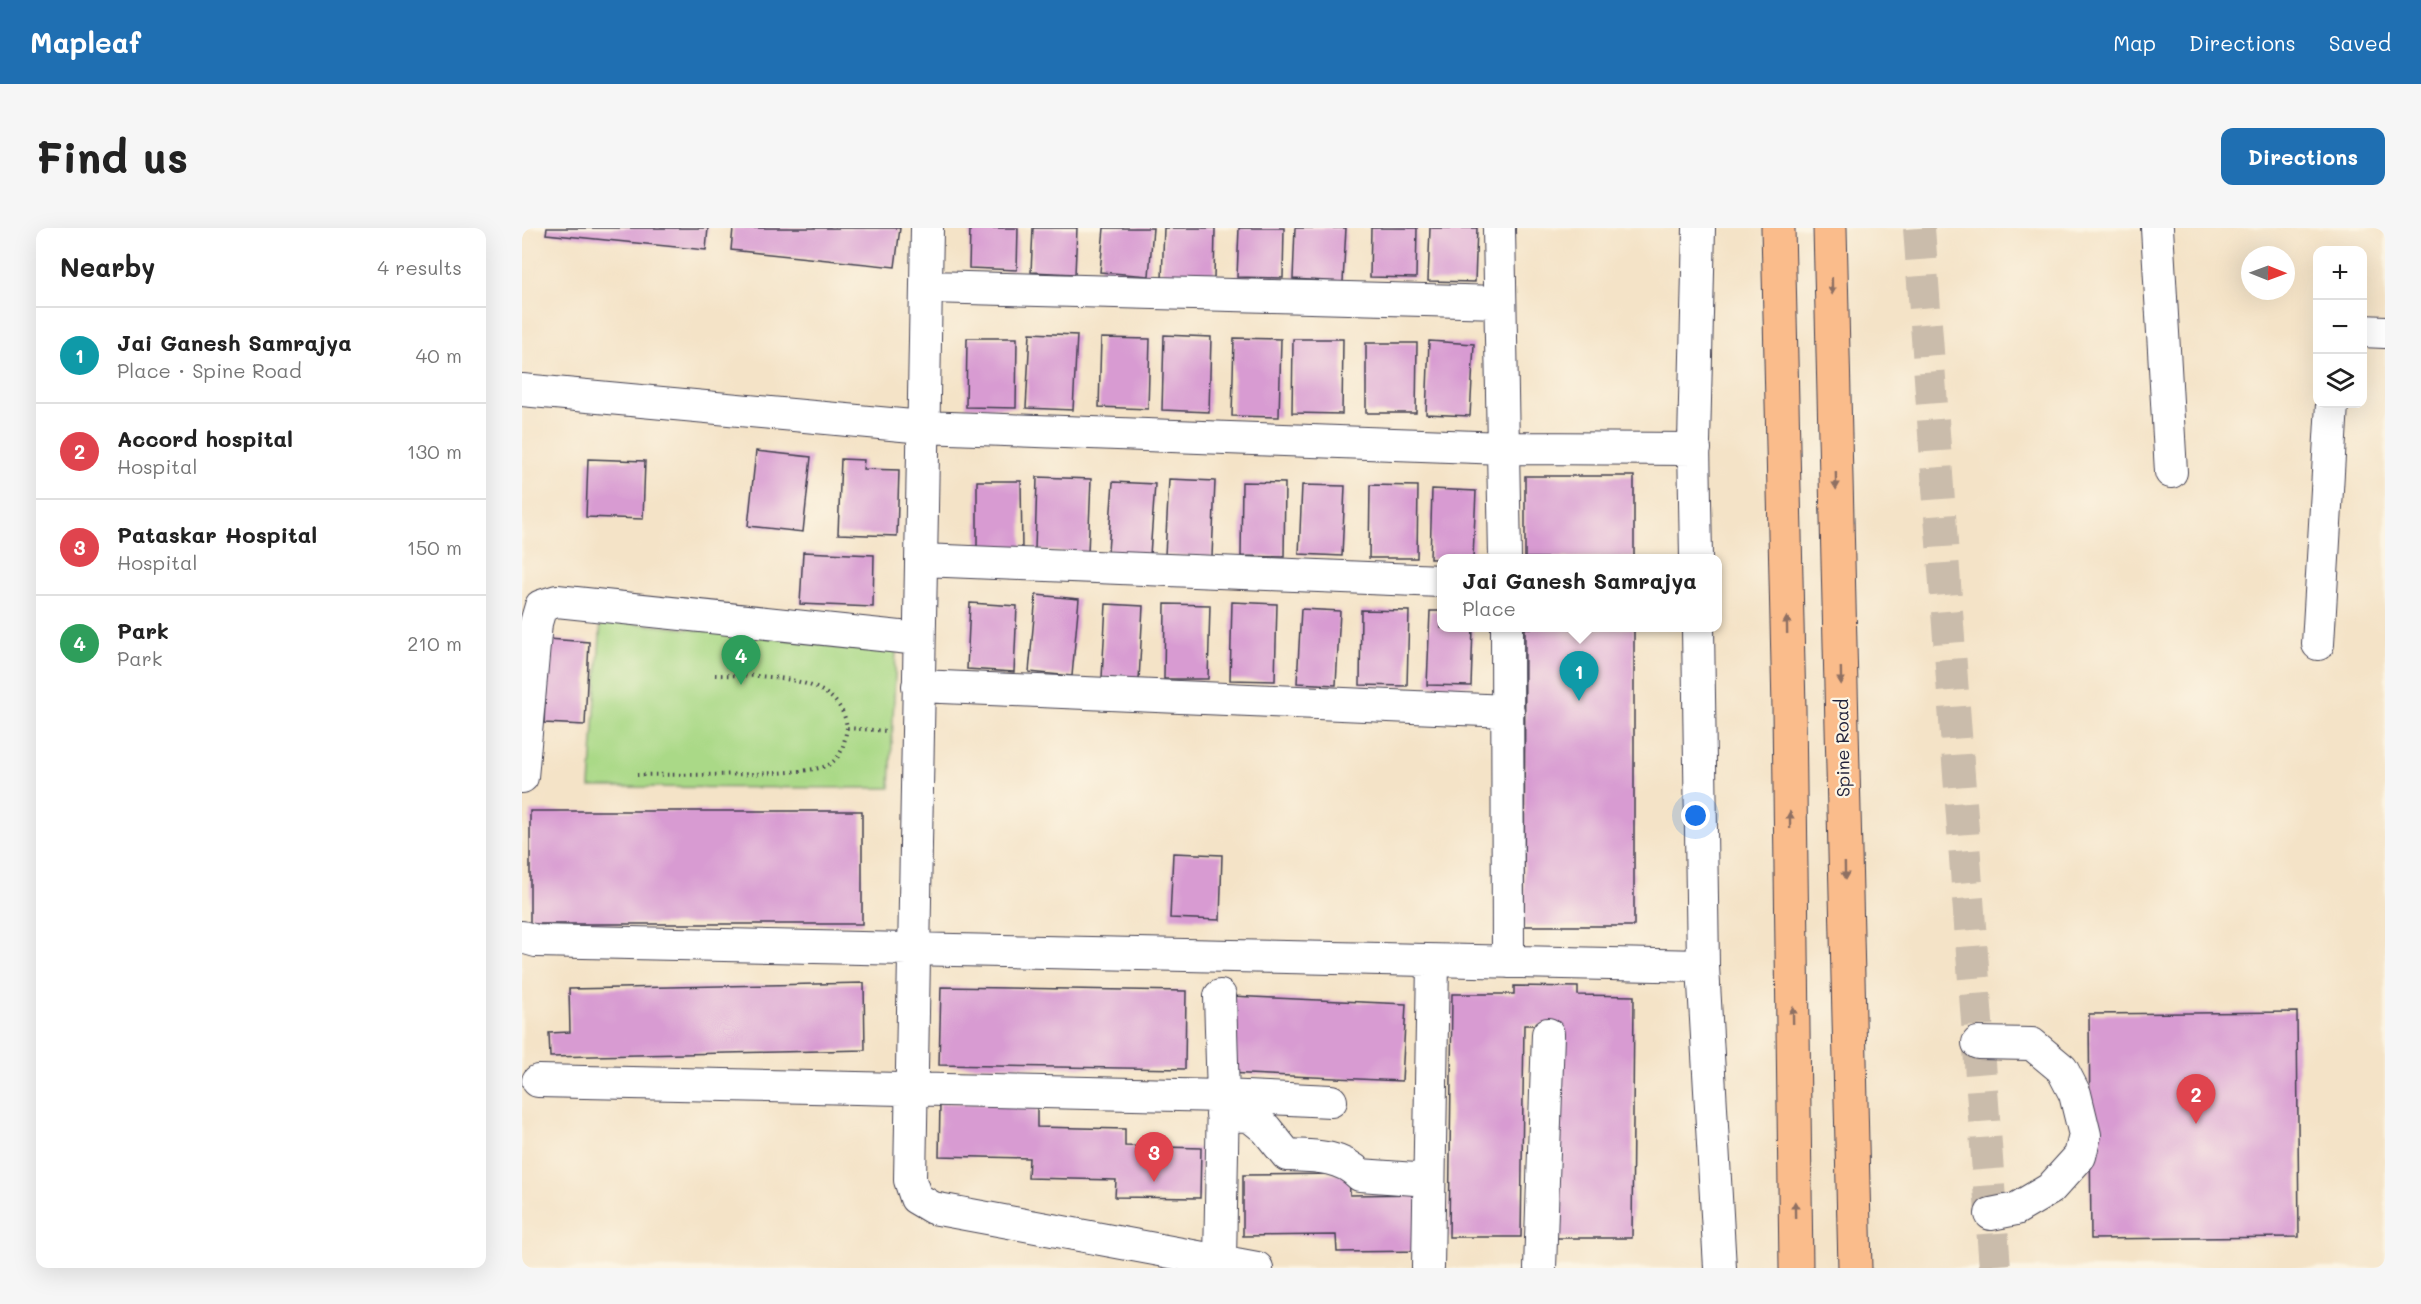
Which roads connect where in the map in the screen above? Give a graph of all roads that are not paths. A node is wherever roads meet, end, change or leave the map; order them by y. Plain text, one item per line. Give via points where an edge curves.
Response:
1 (927, 228) edge
2 (1499, 228) edge
3 (1699, 228) edge
4 (1778, 228) edge
5 (1830, 228) edge
6 (2157, 228) edge
7 (928, 287) junction
8 (1500, 302) junction
9 (2367, 331) edge
10 (2385, 332) edge
11 (522, 390) edge
12 (2332, 408) edge
13 (923, 427) junction
14 (1504, 448) junction
15 (1695, 449) junction
16 (2171, 472) dead end
17 (1505, 554) edge
18 (1696, 554) edge
19 (922, 560) junction
20 (1437, 581) edge
21 (1507, 632) edge
22 (1698, 632) edge
23 (919, 639) junction
24 (2318, 644) dead end
25 (918, 686) junction
26 (1508, 711) junction
27 (522, 777) edge
28 (522, 937) edge
29 (915, 950) junction
30 (1433, 960) junction
31 (1508, 962) junction
32 (1703, 966) junction
33 (1220, 996) dead end
34 (1548, 1034) dead end
35 (1978, 1043) dead end
36 (538, 1081) dead end
37 (912, 1089) junction
38 (1331, 1101) dead end
39 (1223, 1105) junction
40 (1429, 1180) junction
41 (1991, 1214) dead end
42 (1220, 1261) junction
43 (1257, 1268) edge
44 (1428, 1268) edge
45 (1540, 1268) edge
46 (1720, 1268) edge
47 (1796, 1268) edge
48 (1855, 1268) edge

1 - 7 street
2 - 8 street
3 - 15 street
47 -> 4 main road
5 -> 48 main road, Spine Road
6 - 16 street
7 - 8 street
7 - 13 street
8 - 14 street
9 - 10 street
11 - 13 street
12 - 24 street
13 - 14 street
13 - 19 street
14 - 15 street
14 - 17 street
15 - 18 street
19 - 20 street
19 - 23 street
21 - 26 street
22 - 32 street
23 - 25 street
23 - 27 street via 557,602 541,606 536,623
25 - 26 street
25 - 29 street
26 - 31 street
28 - 29 street via 537,941
29 - 30 street
29 - 37 street
30 - 31 street
30 - 40 street
31 - 32 street
32 - 46 street
33 - 39 street
34 - 45 street
35 - 41 street via 2032,1044 2062,1070 2075,1094 2085,1135 2080,1156 2050,1189 2016,1209
36 - 37 street
37 - 39 street
37 - 42 street via 910,1180 916,1198 933,1208
38 - 39 street
39 - 40 street via 1250,1116 1287,1155 1327,1157 1351,1165 1360,1175
39 - 42 street
40 - 44 street
42 - 43 street

